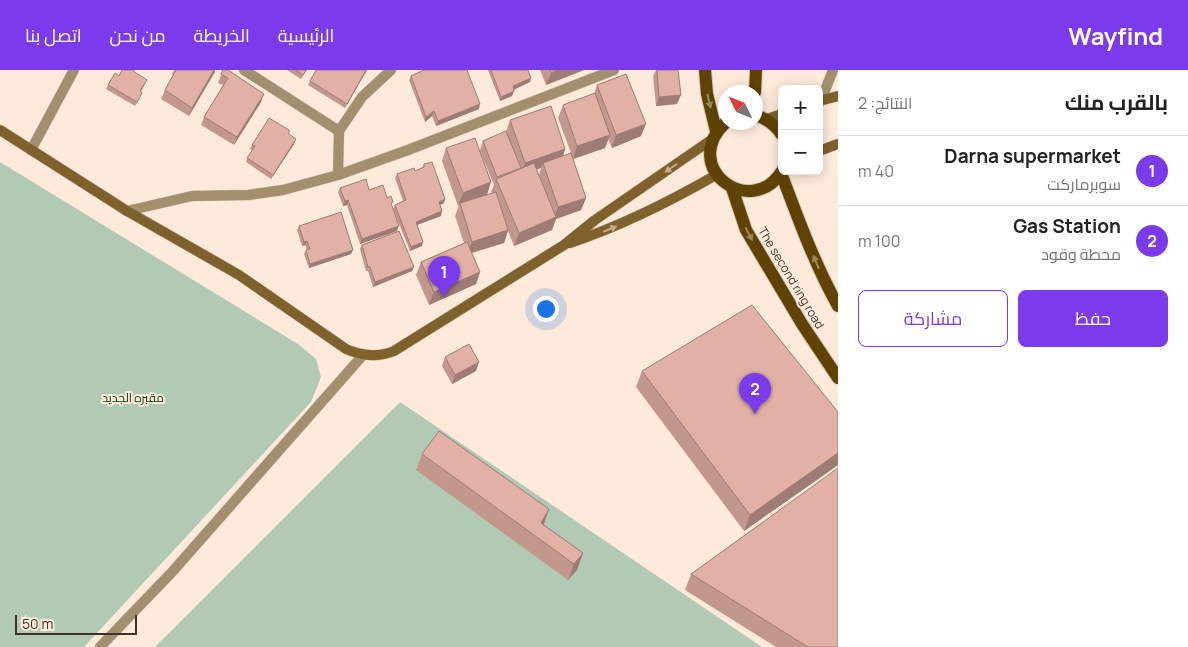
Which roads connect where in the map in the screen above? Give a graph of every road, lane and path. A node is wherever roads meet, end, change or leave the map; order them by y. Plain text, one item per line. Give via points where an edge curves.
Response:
1 (74, 70) edge
2 (244, 70) edge
3 (391, 70) edge
4 (614, 70) edge
5 (705, 70) edge
6 (756, 70) edge
7 (833, 70) edge
8 (755, 85) edge
9 (823, 94) edge
10 (838, 96) edge
11 (823, 100) edge
12 (778, 115) edge
13 (763, 117) edge
14 (763, 118) edge
15 (0, 130) edge
16 (780, 130) edge
17 (339, 131) junction
18 (718, 131) edge
19 (838, 144) edge
20 (31, 150) junction
21 (823, 150) edge
22 (338, 175) junction
23 (716, 175) junction
24 (778, 175) edge
25 (782, 175) edge
26 (732, 188) junction
27 (127, 211) junction
28 (564, 245) junction
29 (838, 306) edge
30 (363, 355) junction
31 (838, 378) edge
32 (100, 647) edge

1 - 20 street
2 - 17 street
3 - 17 street via 362,97
4 - 22 street
5 -> 18 main road via 707,94
6 - 8 main road
7 - 9 street
10 - 11 main road
12 - 13 main road
14 - 16 main road
15 - 20 main road
17 - 22 street
18 - 23 main road via 710,158
18 -> 28 main road
19 - 21 main road
20 - 27 main road
22 - 27 street via 283,190 248,195 192,196
23 - 26 main road
28 -> 23 main road via 626,222
24 - 26 main road via 759,190
29 -> 25 main road via 801,227
26 -> 31 main road, The second ring road via 746,230
27 - 30 main road via 239,274 346,349
28 - 30 main road via 394,351
30 - 32 street via 172,571

